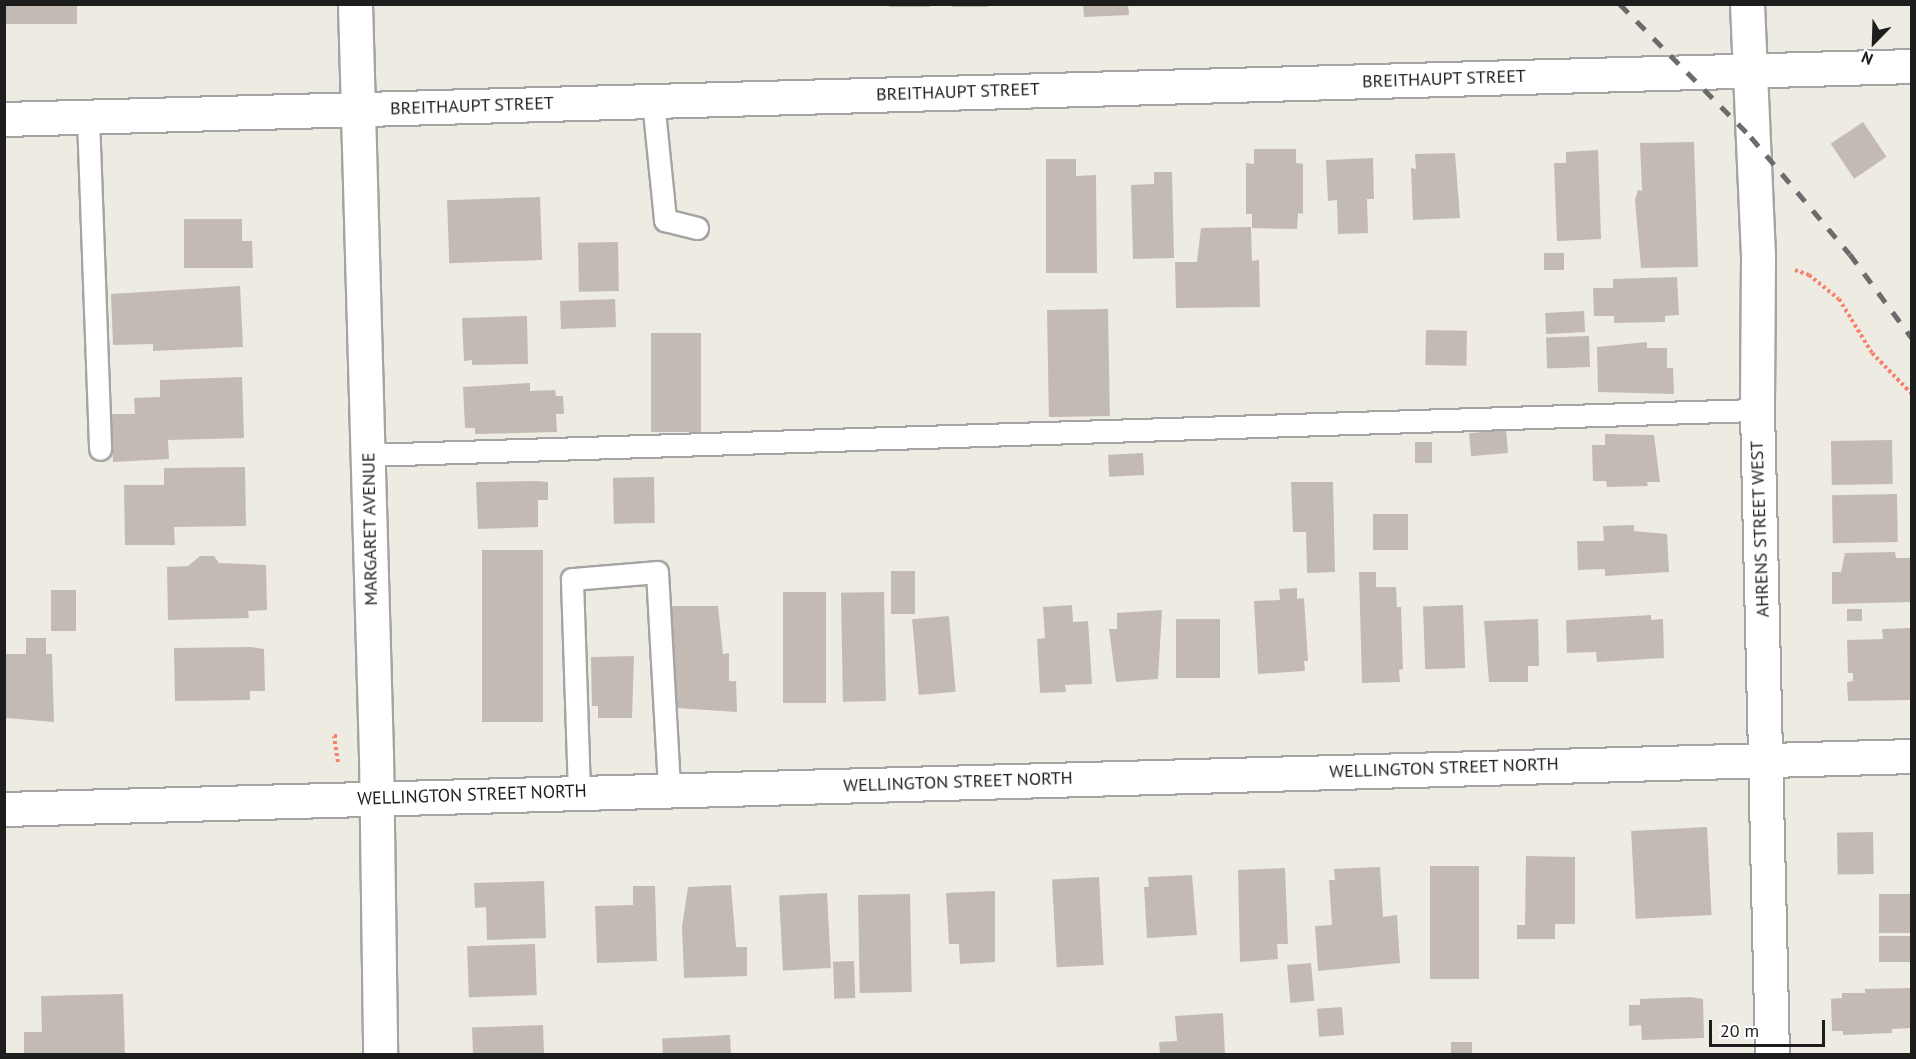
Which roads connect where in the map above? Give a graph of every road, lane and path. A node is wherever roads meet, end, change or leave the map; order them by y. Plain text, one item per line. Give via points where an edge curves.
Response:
1 (355, 4) edge
2 (1747, 4) edge
3 (1911, 66) edge
4 (1748, 70) junction
5 (653, 101) junction
6 (359, 110) junction
7 (88, 117) junction
8 (4, 119) edge
9 (698, 228) dead end
10 (1784, 269) dead end
11 (1911, 394) edge
12 (1757, 410) junction
13 (100, 449) dead end
14 (368, 455) junction
15 (1911, 756) edge
16 (1767, 759) junction
17 (669, 790) junction
18 (579, 792) junction
19 (377, 798) junction
20 (4, 809) edge
21 (380, 1054) edge
22 (1772, 1054) edge

1 - 6 street, MARGARET AVENUE
2 - 4 street, AHRENS STREET WEST
3 - 4 street, BREITHAUPT STREET
4 - 5 street, BREITHAUPT STREET
4 - 12 street, AHRENS STREET WEST via 1758,258
5 - 6 street, BREITHAUPT STREET
5 - 9 lane via 665,220
6 - 7 street, BREITHAUPT STREET
6 - 14 street, MARGARET AVENUE
7 - 8 street, BREITHAUPT STREET
7 - 13 lane
10 - 11 path via 1809,275 1839,299 1872,353
12 - 14 lane
12 - 16 street, AHRENS STREET WEST
14 - 19 street, MARGARET AVENUE
15 - 16 street, WELLINGTON STREET NORTH
16 - 17 street, WELLINGTON STREET NORTH
16 - 22 street, AHRENS STREET WEST
17 - 18 street, WELLINGTON STREET NORTH
17 - 18 lane via 657,572 572,579
18 - 19 street, WELLINGTON STREET NORTH
19 - 20 street, WELLINGTON STREET NORTH
19 - 21 street, MARGARET AVENUE

